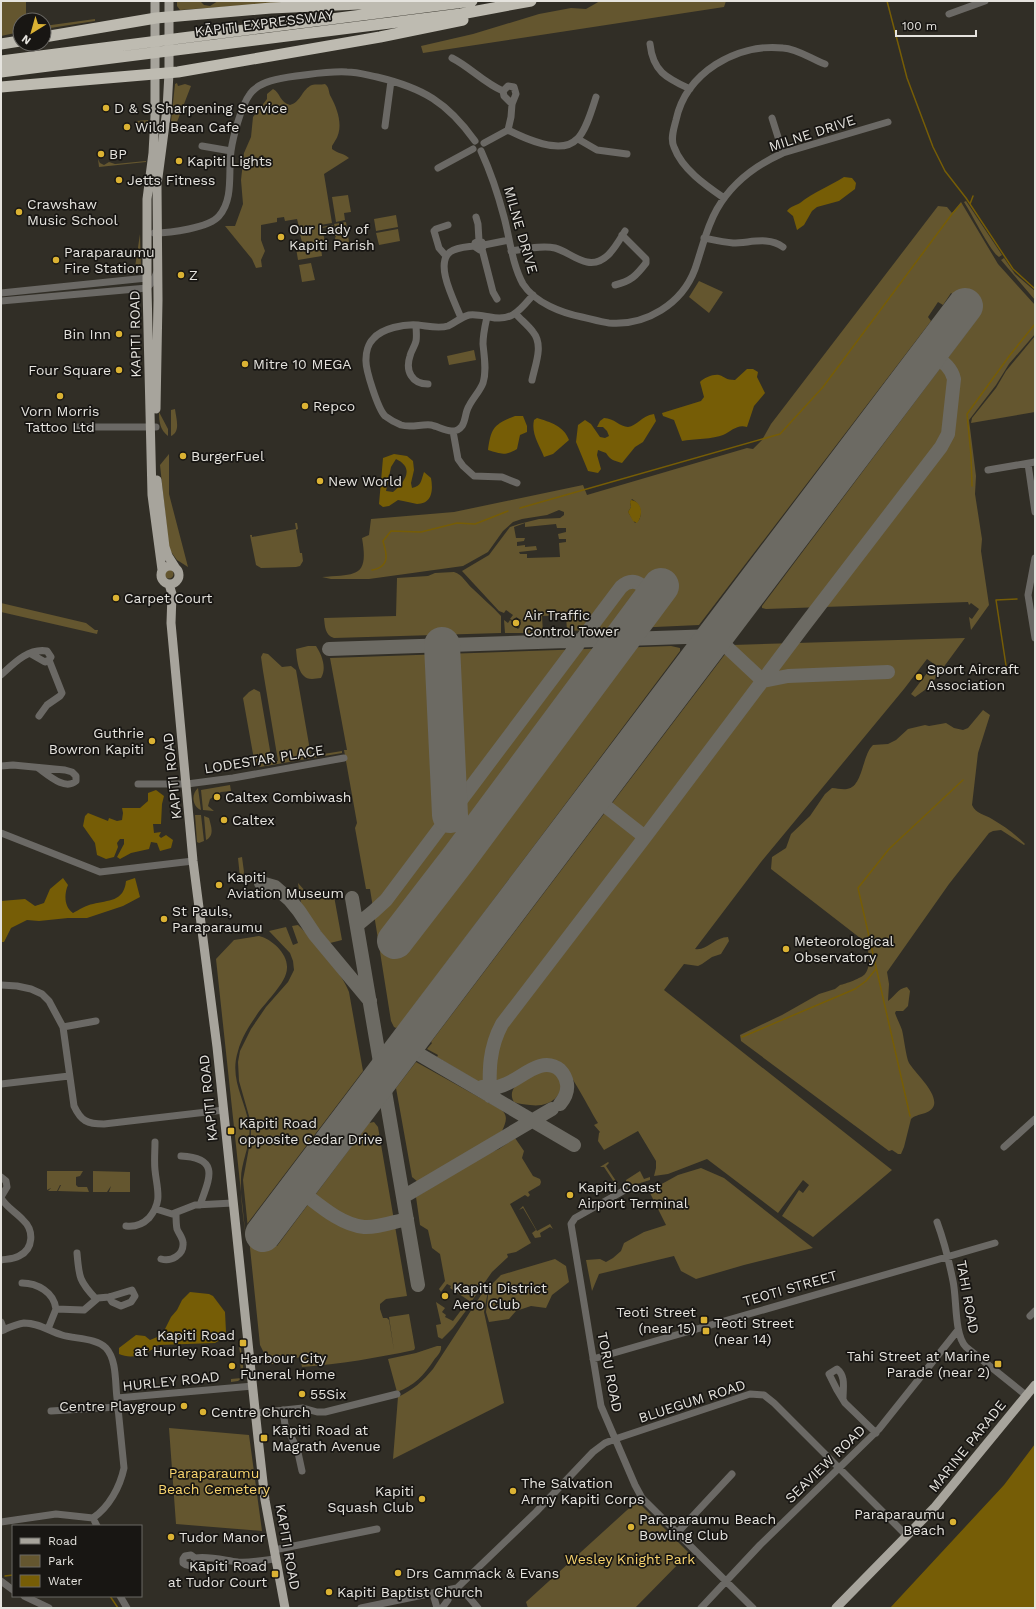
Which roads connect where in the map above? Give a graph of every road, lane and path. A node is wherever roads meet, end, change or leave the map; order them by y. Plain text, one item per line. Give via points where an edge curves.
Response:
1 (155, 1) edge
2 (169, 1) edge
3 (430, 1) edge
4 (472, 1) edge
5 (531, 1) edge
6 (985, 1) edge
7 (513, 5) junction
8 (949, 14) dead end
9 (169, 17) junction
10 (156, 18) junction
11 (52, 36) edge
12 (12, 42) edge
13 (198, 42) junction
14 (1, 44) edge
15 (650, 44) dead end
16 (122, 50) junction
17 (452, 58) dead end
18 (1, 61) edge
19 (825, 64) dead end
20 (1, 72) edge
21 (156, 73) junction
22 (169, 73) junction
23 (391, 80) junction
24 (1, 87) edge
25 (690, 89) junction
26 (503, 91) junction
27 (596, 97) dead end
28 (512, 104) junction
29 (772, 118) dead end
30 (888, 122) dead end
31 (385, 126) dead end
32 (508, 130) junction
33 (578, 139) junction
34 (475, 141) junction
35 (484, 143) junction
36 (202, 146) dead end
37 (473, 149) junction
38 (231, 151) junction
39 (481, 151) junction
40 (783, 153) junction
41 (627, 154) dead end
42 (438, 168) dead end
43 (724, 198) junction
44 (476, 217) dead end
45 (448, 225) dead end
46 (147, 232) junction
47 (158, 233) junction
48 (704, 238) junction
49 (509, 240) junction
50 (480, 245) junction
51 (783, 247) dead end
52 (512, 251) junction
53 (446, 256) junction
54 (158, 268) junction
55 (129, 280) junction
56 (149, 283) junction
57 (615, 285) dead end
58 (59, 287) junction
59 (121, 290) junction
60 (1, 293) edge
61 (533, 295) junction
62 (60, 296) junction
63 (158, 297) junction
64 (497, 298) dead end
65 (1, 301) edge
66 (516, 314) junction
67 (487, 316) junction
68 (461, 318) junction
69 (416, 325) junction
70 (532, 380) dead end
71 (428, 384) dead end
72 (76, 427) dead end
73 (153, 427) junction
74 (453, 431) junction
75 (1031, 463) edge
76 (988, 470) dead end
77 (517, 483) dead end
78 (158, 484) junction
79 (152, 495) junction
80 (1035, 512) edge
81 (1035, 558) edge
82 (175, 567) junction
83 (162, 570) junction
84 (169, 584) junction
85 (1035, 638) edge
86 (1, 675) edge
87 (39, 716) dead end
88 (344, 758) dead end
89 (1, 766) edge
90 (38, 768) dead end
91 (138, 784) dead end
92 (187, 784) junction
93 (1, 833) edge
94 (193, 861) junction
95 (1, 985) edge
96 (96, 1021) dead end
97 (63, 1027) junction
98 (69, 1076) junction
99 (1, 1084) edge
100 (224, 1110) junction
101 (1035, 1119) edge
102 (155, 1142) dead end
103 (1004, 1147) dead end
104 (181, 1156) dead end
105 (1, 1177) edge
106 (625, 1190) dead end
107 (1, 1198) edge
108 (233, 1203) junction
109 (200, 1205) junction
110 (156, 1209) junction
111 (176, 1213) junction
112 (937, 1222) dead end
113 (126, 1226) dead end
114 (995, 1243) dead end
115 (77, 1254) dead end
116 (948, 1256) junction
117 (162, 1259) dead end
118 (1, 1260) edge
119 (22, 1283) dead end
120 (109, 1297) dead end
121 (96, 1299) junction
122 (56, 1309) junction
123 (1, 1322) edge
124 (48, 1329) junction
125 (958, 1330) junction
126 (2, 1332) edge
127 (593, 1359) junction
128 (1035, 1385) edge
129 (253, 1386) junction
130 (397, 1394) dead end
131 (1027, 1396) junction
132 (117, 1398) junction
133 (843, 1399) dead end
134 (117, 1407) junction
135 (283, 1410) junction
136 (51, 1411) dead end
137 (256, 1413) junction
138 (876, 1433) junction
139 (615, 1439) junction
140 (840, 1468) junction
141 (302, 1471) dead end
142 (732, 1474) dead end
143 (93, 1518) junction
144 (1, 1522) edge
145 (96, 1525) edge
146 (377, 1529) dead end
147 (678, 1532) junction
148 (907, 1536) junction
149 (275, 1554) junction
150 (195, 1558) dead end
151 (1, 1581) edge
152 (727, 1582) junction
153 (457, 1588) junction
154 (12, 1589) edge
155 (433, 1594) junction
156 (26, 1597) edge
157 (121, 1597) edge
158 (448, 1600) dead end
159 (49, 1608) edge
160 (128, 1608) edge
161 (285, 1608) edge
162 (361, 1608) edge
163 (437, 1608) edge
164 (442, 1608) edge
165 (478, 1608) edge
166 (701, 1608) edge
167 (753, 1608) edge
168 (836, 1608) edge

1 - 10 main road, KAPITI ROAD
2 - 9 main road, KAPITI ROAD
3 - 9 highway via 279,8
4 - 13 highway, KĀPITI EXPRESSWAY
5 - 7 highway, KĀPITI EXPRESSWAY
6 - 8 street
7 - 13 highway, KĀPITI EXPRESSWAY via 461,14
7 - 22 highway via 468,19 380,38
9 - 10 highway
9 - 22 main road, KAPITI ROAD
10 - 11 highway
10 - 21 main road, KAPITI ROAD
12 - 14 highway
13 - 16 highway, KĀPITI EXPRESSWAY
15 - 25 street via 652,55 664,76
16 - 18 highway, KĀPITI EXPRESSWAY
16 - 20 highway, KĀPITI EXPRESSWAY
17 - 26 street
19 - 25 street via 783,48 747,50 717,64
21 - 22 highway
21 - 24 highway
21 - 46 main road, KAPITI ROAD
22 - 47 main road, KAPITI ROAD via 157,185
23 - 31 street
23 - 34 street via 418,89 442,104 464,125
23 - 38 street via 349,72 334,72 287,78 261,85 255,88 245,102
25 - 43 street via 677,115 673,145 688,169
26 - 28 street via 504,96
26 - 28 street via 508,86 514,87 516,94
27 - 33 street
28 - 32 street
29 - 40 street
30 - 40 street, MILNE DRIVE
32 - 33 street via 540,144 570,145
32 - 35 street
33 - 41 street via 597,150
34 - 35 street via 481,140
34 - 37 street
35 - 39 street via 484,149
36 - 38 street
37 - 39 street
37 - 42 street
38 - 47 street via 226,202 218,217 208,225
39 - 49 street, MILNE DRIVE via 492,175
40 - 43 street, MILNE DRIVE via 748,173
43 - 48 street, MILNE DRIVE
44 - 50 street
45 - 53 street via 434,231 439,248
46 - 47 street
46 - 56 main road, KAPITI ROAD
47 - 54 main road, KAPITI ROAD
48 - 51 street via 731,243 765,240
48 - 61 street, MILNE DRIVE via 695,268 684,289 666,308 641,320 609,323 575,316 550,307
49 - 50 street
49 - 52 street, MILNE DRIVE
50 - 53 street via 458,248
50 - 64 street
52 - 57 street via 555,248 586,262 597,262 609,254 624,233 646,259 646,263 636,276
52 - 61 street, MILNE DRIVE via 517,271
53 - 68 street via 443,266
54 - 56 street
54 - 63 main road, KAPITI ROAD
55 - 56 street
55 - 58 street
55 - 59 street
56 - 59 street
56 - 63 street
56 - 73 main road, KAPITI ROAD
58 - 60 street
58 - 62 street
59 - 62 street
61 - 66 street
62 - 65 street
63 - 73 main road, KAPITI ROAD
66 - 67 street via 502,319
66 - 70 street via 539,342
67 - 68 street via 470,315
67 - 74 street via 483,336 483,382 469,405 462,425
68 - 69 street via 437,327
69 - 71 street via 416,341 409,357 408,371 416,381
69 - 74 street via 384,331 372,340 365,361 376,400 385,416 401,425 431,425
72 - 73 street
73 - 78 main road, KAPITI ROAD
73 - 79 main road, KAPITI ROAD
74 - 77 street via 458,459 474,476 502,477
75 - 76 street
75 - 80 street
78 - 79 main road
78 - 82 main road, KAPITI ROAD via 166,551
79 - 83 main road, KAPITI ROAD
81 - 85 street via 1028,595
82 - 83 main road via 168,566
82 - 84 main road via 179,578
83 - 84 main road via 162,579
84 - 92 main road, KAPITI ROAD via 172,594 171,623
86 - 87 street via 19,658 31,654 45,662 49,660 62,693 47,705
88 - 92 street, LODESTAR PLACE via 254,775
89 - 90 street
91 - 92 street, LODESTAR PLACE
92 - 94 main road, KAPITI ROAD
93 - 94 street via 100,872
94 - 100 main road, KAPITI ROAD
95 - 97 street via 31,989 42,994 49,1001
96 - 97 street
97 - 98 street
98 - 99 street
98 - 100 street via 78,1116 91,1124
100 - 108 main road, KAPITI ROAD
101 - 103 street
102 - 110 street via 158,1191
104 - 109 street via 197,1158 209,1169 209,1183
105 - 107 street via 6,1181 7,1187
106 - 127 street, TORU ROAD via 575,1218 571,1224
107 - 118 street via 6,1206 24,1221 31,1232 29,1246 23,1254 16,1258
108 - 109 street
108 - 129 main road, KAPITI ROAD
109 - 111 street
110 - 111 street
110 - 113 street via 143,1223
111 - 117 street via 176,1226 183,1247 173,1259
112 - 116 street, TAHI ROAD
114 - 116 street, TEOTI STREET
115 - 121 street via 81,1282
116 - 125 street, TAHI ROAD via 954,1283
116 - 127 street, TEOTI STREET
119 - 122 street via 38,1286 53,1298
120 - 121 street
121 - 122 street via 84,1310
122 - 124 street
123 - 126 street
124 - 126 street via 24,1323
124 - 132 street via 106,1348 113,1363
125 - 131 street, TAHI ROAD via 966,1347
125 - 138 street, SEAVIEW ROAD
127 - 139 street, TORU ROAD via 601,1406
128 - 131 main road, MARINE PARADE
129 - 132 street, HURLEY ROAD
129 - 137 main road, KAPITI ROAD
130 - 135 street via 324,1412 303,1408
131 - 148 main road, MARINE PARADE via 950,1491
132 - 134 street, HURLEY ROAD
133 - 138 street
134 - 136 street, HURLEY ROAD
134 - 143 street via 124,1468 122,1479 106,1507
135 - 137 street
135 - 141 street via 285,1425 297,1448
137 - 149 main road, KAPITI ROAD via 265,1500
138 - 140 street, SEAVIEW ROAD
139 - 140 street, BLUEGUM ROAD via 750,1394 757,1394 764,1395 774,1403
139 - 147 street, TORU ROAD via 642,1498
139 - 153 street, BLUEGUM ROAD via 596,1449 540,1508
140 - 148 street
140 - 152 street, SEAVIEW ROAD via 760,1545
142 - 147 street
143 - 144 street via 56,1514
143 - 145 street
146 - 149 street
147 - 152 street, TORU ROAD
148 - 168 main road, MARINE PARADE
149 - 150 street via 256,1562
149 - 161 main road, KAPITI ROAD
151 - 154 street
152 - 166 street, SEAVIEW ROAD
152 - 167 street, TORU ROAD
153 - 155 street
153 - 165 street
155 - 162 street
155 - 163 street
156 - 159 street
157 - 160 street
158 - 164 street

